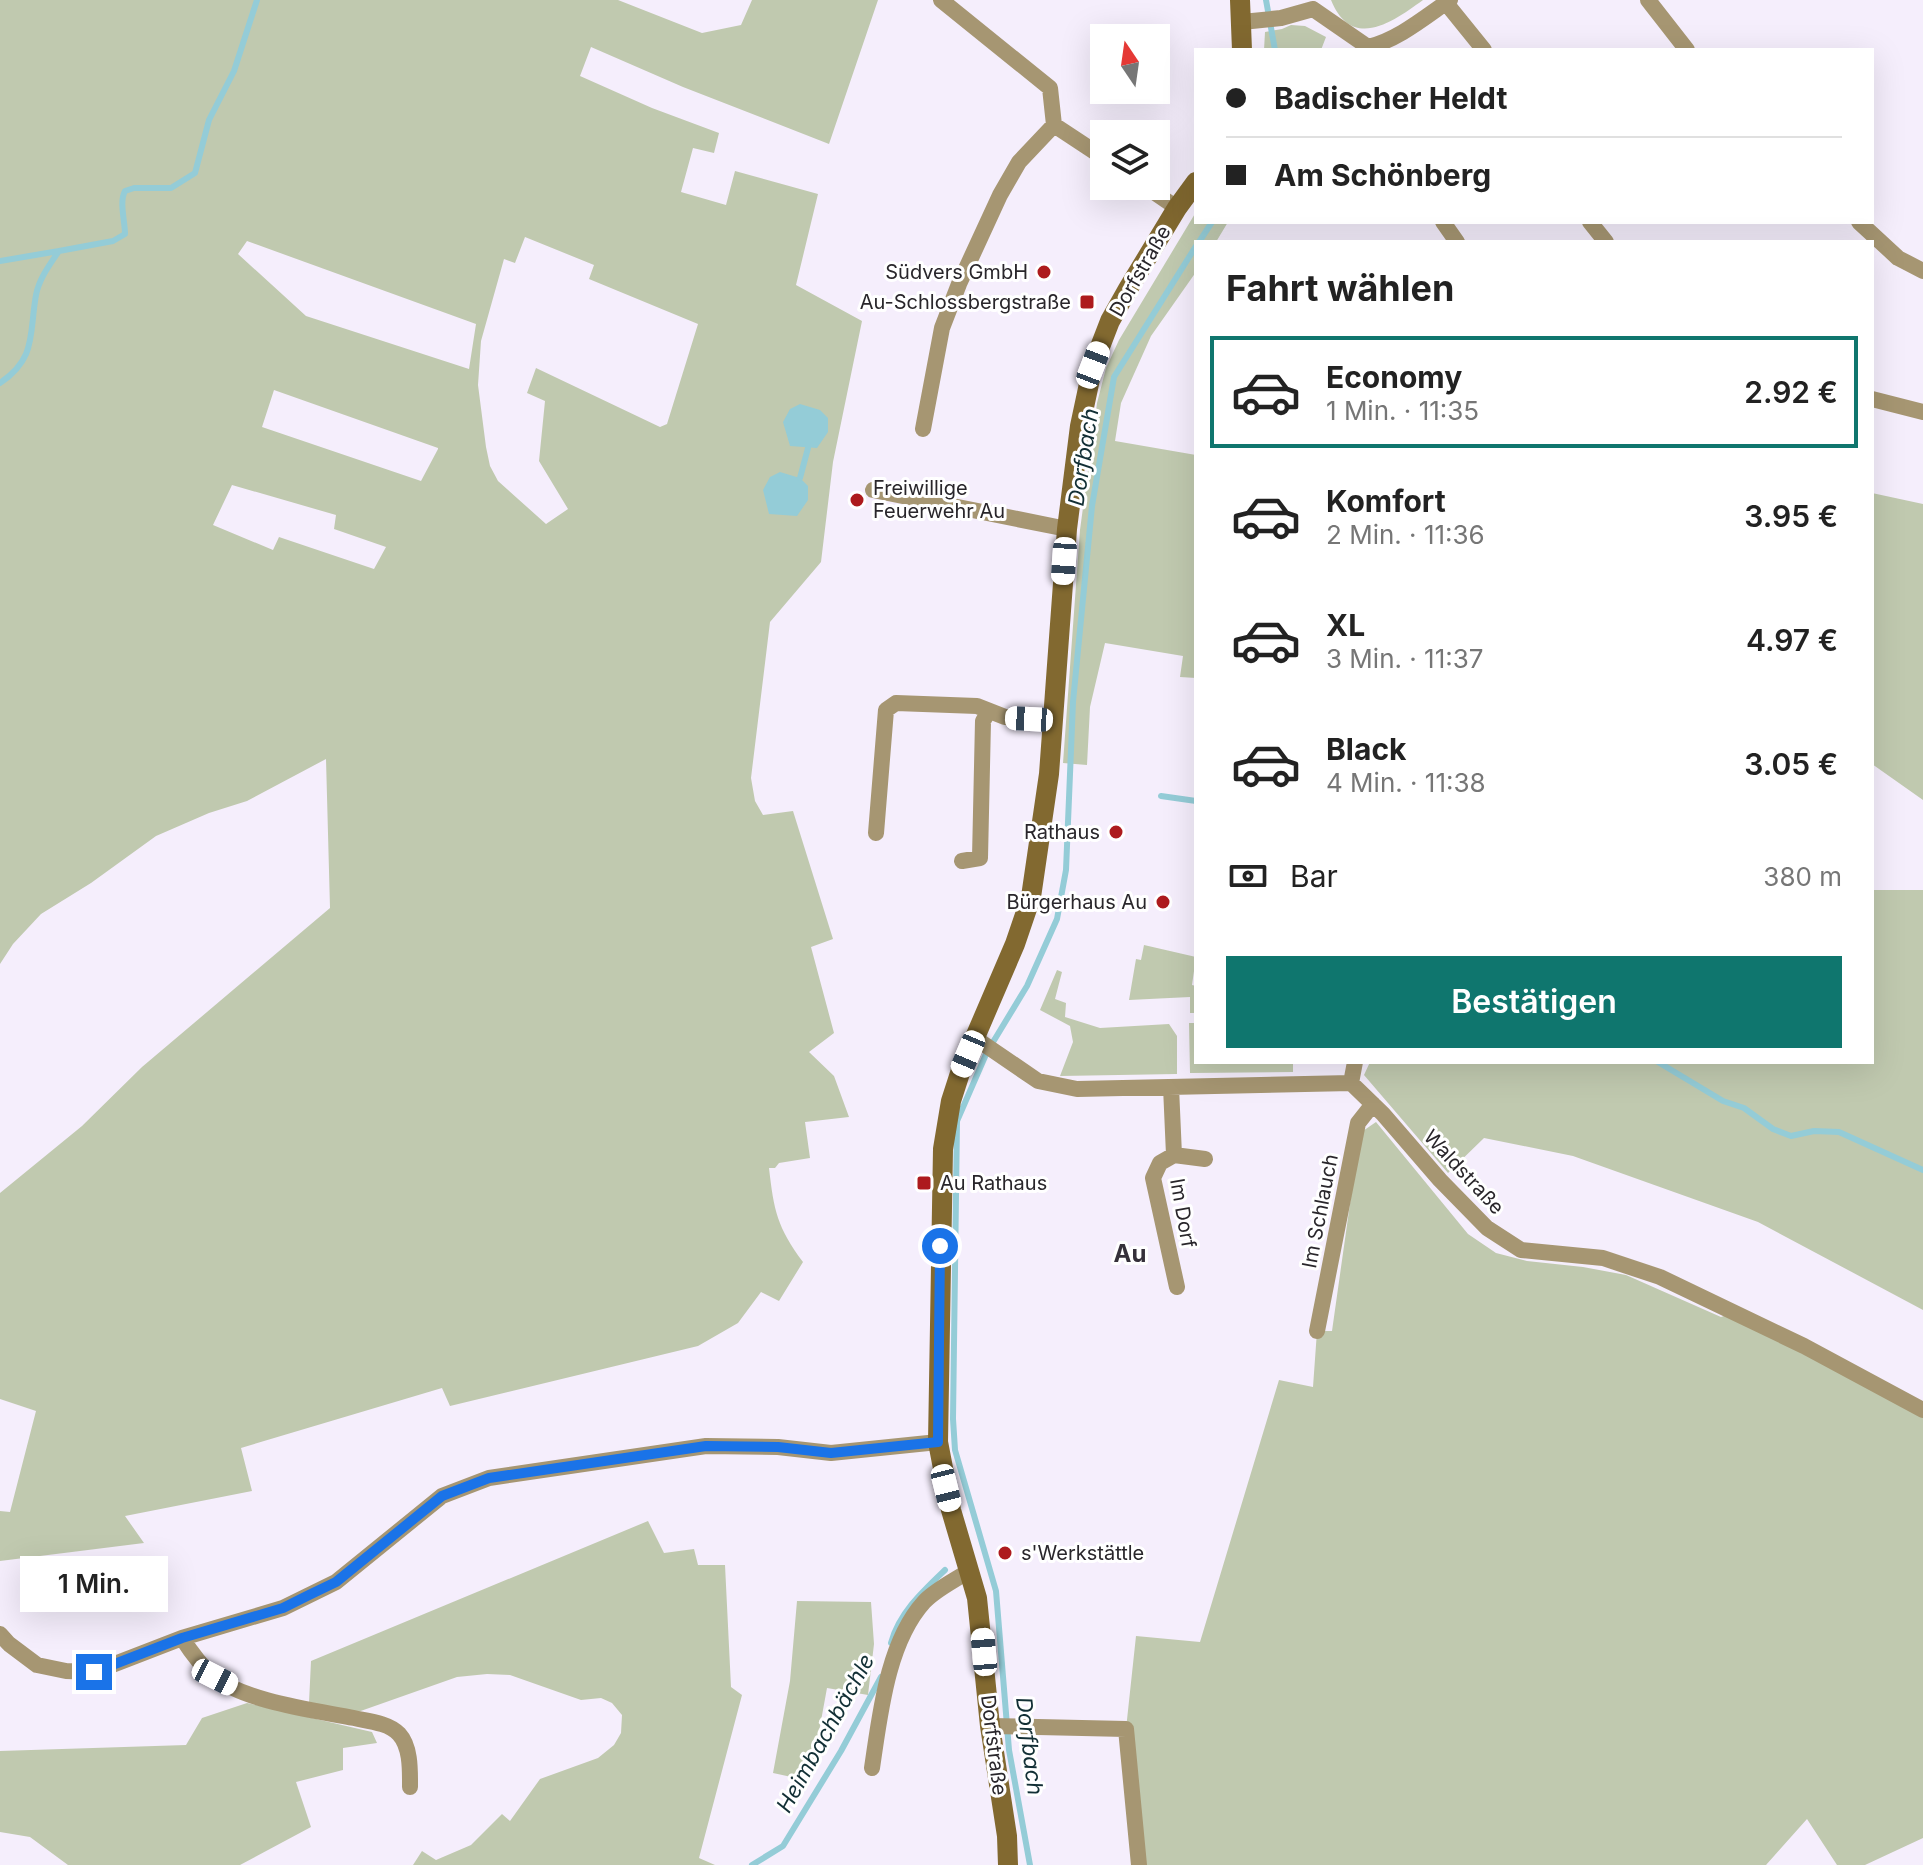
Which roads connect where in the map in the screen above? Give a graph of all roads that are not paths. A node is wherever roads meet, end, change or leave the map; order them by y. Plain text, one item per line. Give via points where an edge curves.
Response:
1 (941, 0) edge
2 (1240, 0) edge
3 (1648, 0) edge
4 (1448, 2) edge
5 (1315, 4) edge
6 (1248, 22) junction
7 (1240, 48) edge
8 (1369, 48) edge
9 (1482, 48) edge
10 (1685, 48) edge
11 (1054, 125) junction
12 (1090, 149) edge
13 (1193, 185) edge
14 (1165, 200) edge
15 (1177, 208) junction
16 (1592, 224) edge
17 (1861, 224) edge
18 (1604, 240) edge
19 (1923, 271) edge
20 (1874, 400) edge
21 (1923, 412) edge
22 (923, 429) dead end
23 (873, 490) dead end
24 (1067, 529) junction
25 (989, 711) junction
26 (1053, 720) junction
27 (876, 833) dead end
28 (962, 861) dead end
29 (978, 1040) junction
30 (1355, 1064) edge
31 (1351, 1083) junction
32 (1171, 1087) junction
33 (1373, 1104) junction
34 (1174, 1155) junction
35 (1205, 1159) dead end
36 (1177, 1287) dead end
37 (1317, 1331) dead end
38 (1923, 1410) edge
39 (938, 1442) junction
40 (970, 1570) junction
41 (0, 1634) edge
42 (182, 1638) junction
43 (1002, 1726) junction
44 (872, 1768) dead end
45 (410, 1787) dead end
46 (1008, 1865) edge
47 (1139, 1865) edge

1 - 11 street via 1050,88
2 - 6 main road
3 - 10 street
4 - 8 street
4 - 9 street
5 - 6 street via 1281,18
5 - 8 street
6 - 7 main road
11 - 12 street
11 - 22 street via 1019,162 959,284 942,328
13 - 15 main road, Dorfstraße
14 - 15 street
15 - 24 main road, Dorfstraße via 1117,308 1093,365
16 - 18 street
17 - 19 street via 1898,258
20 - 21 street
23 - 24 street
24 - 26 main road, Dorfstraße
25 - 26 street
25 - 27 street via 896,703 886,710
25 - 28 street via 983,721 980,858
26 - 29 main road, Dorfstraße via 1031,897
29 - 32 street via 1038,1081 1077,1089
29 - 39 main road, Dorfstraße via 951,1101 943,1149
30 - 31 street
31 - 32 street
31 - 33 street, Waldstraße
32 - 34 street, Im Dorf
33 - 37 street, Im Schlauch via 1358,1123
33 - 38 street, Waldstraße via 1487,1228 1521,1250 1603,1258 1660,1277
34 - 35 street, Im Dorf
34 - 36 street, Im Dorf via 1160,1163 1153,1178
39 - 40 main road, Dorfstraße
39 - 42 street via 831,1453 706,1446 489,1478 442,1496 336,1582 283,1608
40 - 43 main road, Dorfstraße
40 - 44 street via 926,1600 905,1627 882,1702
41 - 42 street via 37,1665 94,1672
42 - 45 street via 198,1661 235,1688 397,1730 410,1765
43 - 46 main road, Dorfstraße
43 - 47 street via 1126,1729

